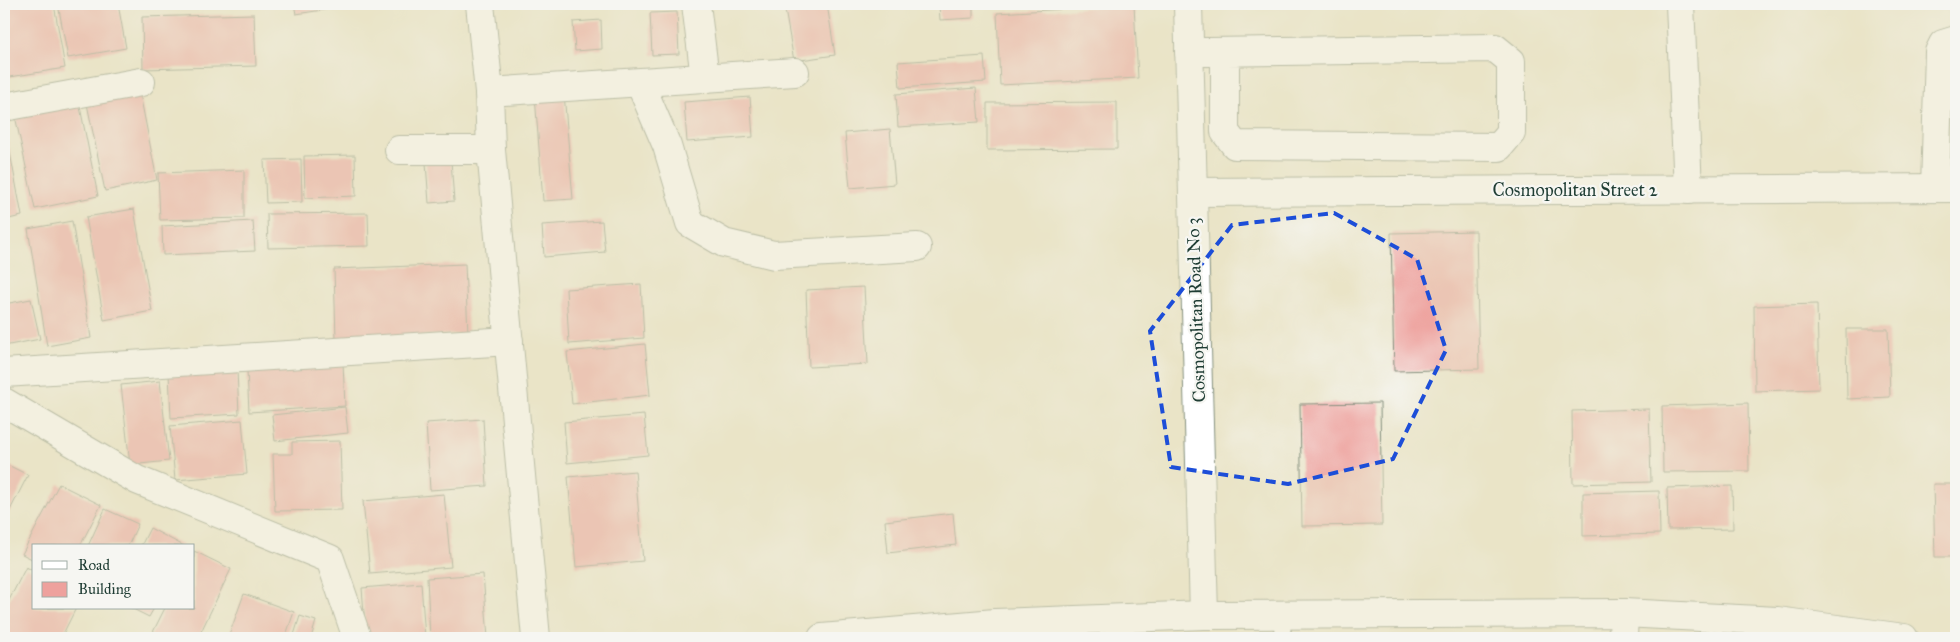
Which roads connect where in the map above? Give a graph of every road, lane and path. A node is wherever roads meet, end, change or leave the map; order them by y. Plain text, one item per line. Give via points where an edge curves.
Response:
1 (480, 4) edge
2 (696, 4) edge
3 (1188, 4) edge
4 (1680, 4) edge
5 (1956, 40) edge
6 (1190, 52) junction
7 (1225, 52) junction
8 (795, 72) dead end
9 (705, 78) junction
10 (141, 82) dead end
11 (640, 83) junction
12 (489, 92) junction
13 (4, 107) edge
14 (399, 150) dead end
15 (491, 150) junction
16 (1946, 188) edge
17 (1688, 190) junction
18 (1193, 192) junction
19 (917, 247) dead end
20 (509, 341) junction
21 (4, 373) edge
22 (4, 402) edge
23 (1204, 616) junction
24 (1623, 626) edge
25 (1282, 627) edge
26 (995, 631) edge
27 (357, 638) edge
28 (536, 638) edge
29 (822, 638) edge
30 (1904, 638) edge

1 - 12 street
2 - 9 street
3 - 6 street, Cosmopolitan Road No 3
4 - 17 street
5 - 16 street via 1943,44 1939,52
6 - 7 street
6 - 18 street, Cosmopolitan Road No 3
7 - 7 street via 1495,48 1511,61 1511,133 1499,148 1235,145 1225,132
8 - 9 street
9 - 11 street
10 - 13 street
11 - 12 street
11 - 19 street via 667,146 690,223 724,243 774,255
12 - 15 street
14 - 15 street
15 - 20 street
16 - 17 street, Cosmopolitan Street 2
17 - 18 street, Cosmopolitan Street 2
18 - 23 street, Cosmopolitan Road No 3
20 - 21 street
20 - 28 street
22 - 27 street via 137,480 330,559
23 - 25 street
23 - 26 street
24 - 25 street
24 - 30 street via 1777,621
26 - 29 street

